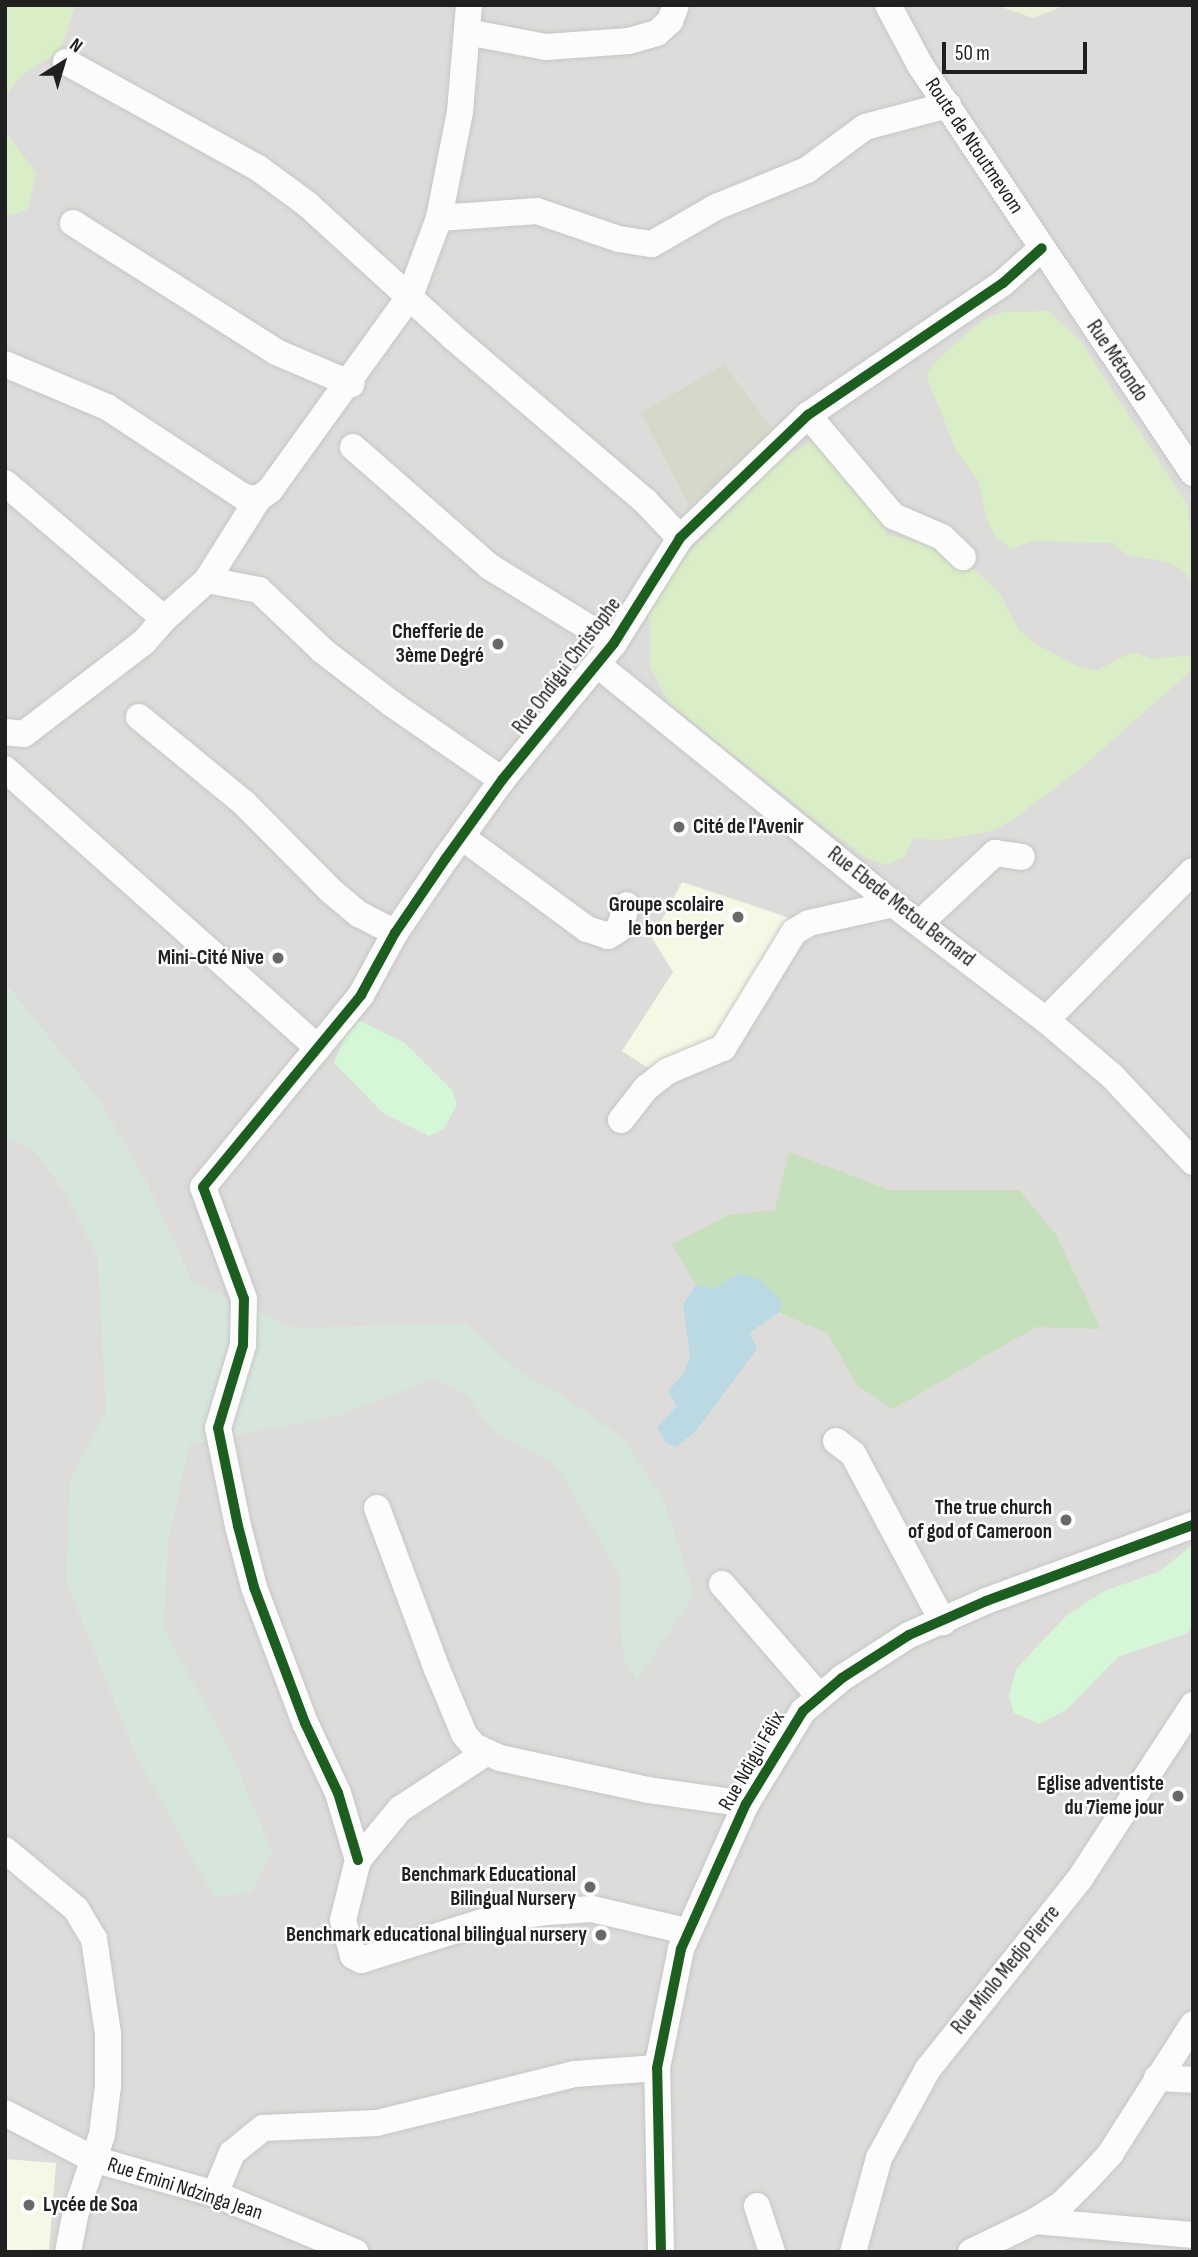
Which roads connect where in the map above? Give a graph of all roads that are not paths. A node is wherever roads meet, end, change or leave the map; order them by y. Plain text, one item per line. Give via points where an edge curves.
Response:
1 (469, 5) edge
2 (676, 5) edge
3 (888, 5) edge
4 (467, 32) junction
5 (66, 62) dead end
6 (948, 105) junction
7 (439, 218) junction
8 (73, 223) dead end
9 (1042, 248) junction
10 (410, 296) junction
11 (5, 364) edge
12 (351, 384) junction
13 (808, 415) junction
14 (353, 447) dead end
15 (1193, 473) edge
16 (5, 483) edge
17 (258, 499) junction
18 (680, 538) junction
19 (963, 557) dead end
20 (207, 580) junction
21 (164, 619) junction
22 (614, 643) junction
23 (598, 665) junction
24 (139, 717) dead end
25 (5, 732) edge
26 (5, 769) edge
27 (502, 780) junction
28 (462, 838) junction
29 (1022, 857) dead end
30 (1193, 871) edge
31 (893, 904) junction
32 (627, 905) dead end
33 (920, 923) junction
34 (395, 933) junction
35 (1046, 1020) junction
36 (318, 1048) junction
37 (621, 1120) dead end
38 (1193, 1162) edge
39 (836, 1441) dead end
40 (377, 1508) dead end
41 (1193, 1525) edge
42 (722, 1584) dead end
43 (943, 1622) junction
44 (819, 1696) junction
45 (1193, 1705) edge
46 (484, 1754) junction
47 (746, 1804) junction
48 (5, 1850) edge
49 (358, 1860) junction
50 (686, 1931) junction
51 (1193, 2024) edge
52 (657, 2068) junction
53 (1157, 2078) junction
54 (1193, 2080) edge
55 (5, 2113) edge
56 (93, 2159) junction
57 (215, 2194) junction
58 (757, 2206) dead end
59 (1035, 2221) junction
60 (1193, 2235) edge
61 (68, 2252) edge
62 (355, 2252) edge
63 (661, 2252) edge
64 (772, 2252) edge
65 (853, 2252) edge
66 (971, 2252) edge

1 - 4 street
2 - 4 street via 670,21 657,33 629,41 546,47
3 - 6 street, Route de Ntoutmevom
4 - 7 street via 460,112
5 - 10 street via 258,168 307,204
6 - 7 street via 865,127 807,170 727,202 652,244 619,239 537,211
6 - 9 street, Route de Ntoutmevom
7 - 10 street
8 - 12 street via 276,352
9 - 13 street, Rue Ondigui Christophe via 1003,283
9 - 15 street, Rue Métondo
10 - 12 street
10 - 18 street via 645,500
11 - 17 street via 107,407 187,463 244,497
12 - 17 street via 270,490
13 - 18 street, Rue Ondigui Christophe
13 - 19 street via 893,516 942,537
14 - 22 street via 490,567
16 - 21 street
17 - 20 street
18 - 22 street, Rue Ondigui Christophe
20 - 21 street
20 - 27 street via 259,590 323,651
21 - 25 street via 144,642 24,734
22 - 23 street, Rue Ondigui Christophe
23 - 27 street, Rue Ondigui Christophe
23 - 31 street, Rue Ebede Metou Bernard
24 - 34 street via 244,803 330,890 359,914
26 - 36 street
27 - 28 street, Rue Ondigui Christophe
28 - 32 street via 587,929 608,936 619,929
28 - 34 street, Rue Ondigui Christophe
29 - 33 street via 995,853
30 - 35 street
31 - 33 street, Rue Ebede Metou Bernard
31 - 37 street via 809,923 794,932 723,1048 668,1071 646,1088
33 - 35 street, Rue Ebede Metou Bernard
34 - 36 street, Rue Ondigui Christophe via 361,995
35 - 38 street, Rue Ebede Metou Bernard via 1112,1076
36 - 49 street, Rue Ondigui Christophe via 203,1187 244,1299 243,1345 218,1428 238,1526 254,1587 305,1723 338,1793
39 - 43 street via 853,1454
40 - 46 street via 464,1734
41 - 43 street, Rue Ndigui Félix
42 - 44 street
43 - 44 street, Rue Ndigui Félix via 909,1635
44 - 47 street, Rue Ndigui Félix via 780,1743
45 - 65 street, Rue Minlo Medjo Pierre via 1079,1880 928,2069 879,2158
46 - 47 street via 648,1790
46 - 49 street via 400,1809
47 - 50 street, Rue Ndigui Félix
48 - 56 street via 76,1909 94,1939 107,2034 108,2086 102,2135
49 - 50 street via 343,1930 349,1950 361,1960 488,1920 547,1912 592,1909
50 - 52 street, Rue Ndigui Félix
51 - 53 street
52 - 57 street via 575,2074 377,2123 263,2128 232,2153
52 - 63 street, Rue Ndigui Félix
53 - 54 street
53 - 59 street via 1110,2154 1062,2204
55 - 56 street, Rue Emini Ndzinga Jean
56 - 57 street, Rue Emini Ndzinga Jean
56 - 61 street
57 - 62 street, Rue Emini Ndzinga Jean
58 - 64 street
59 - 60 street
59 - 66 street

